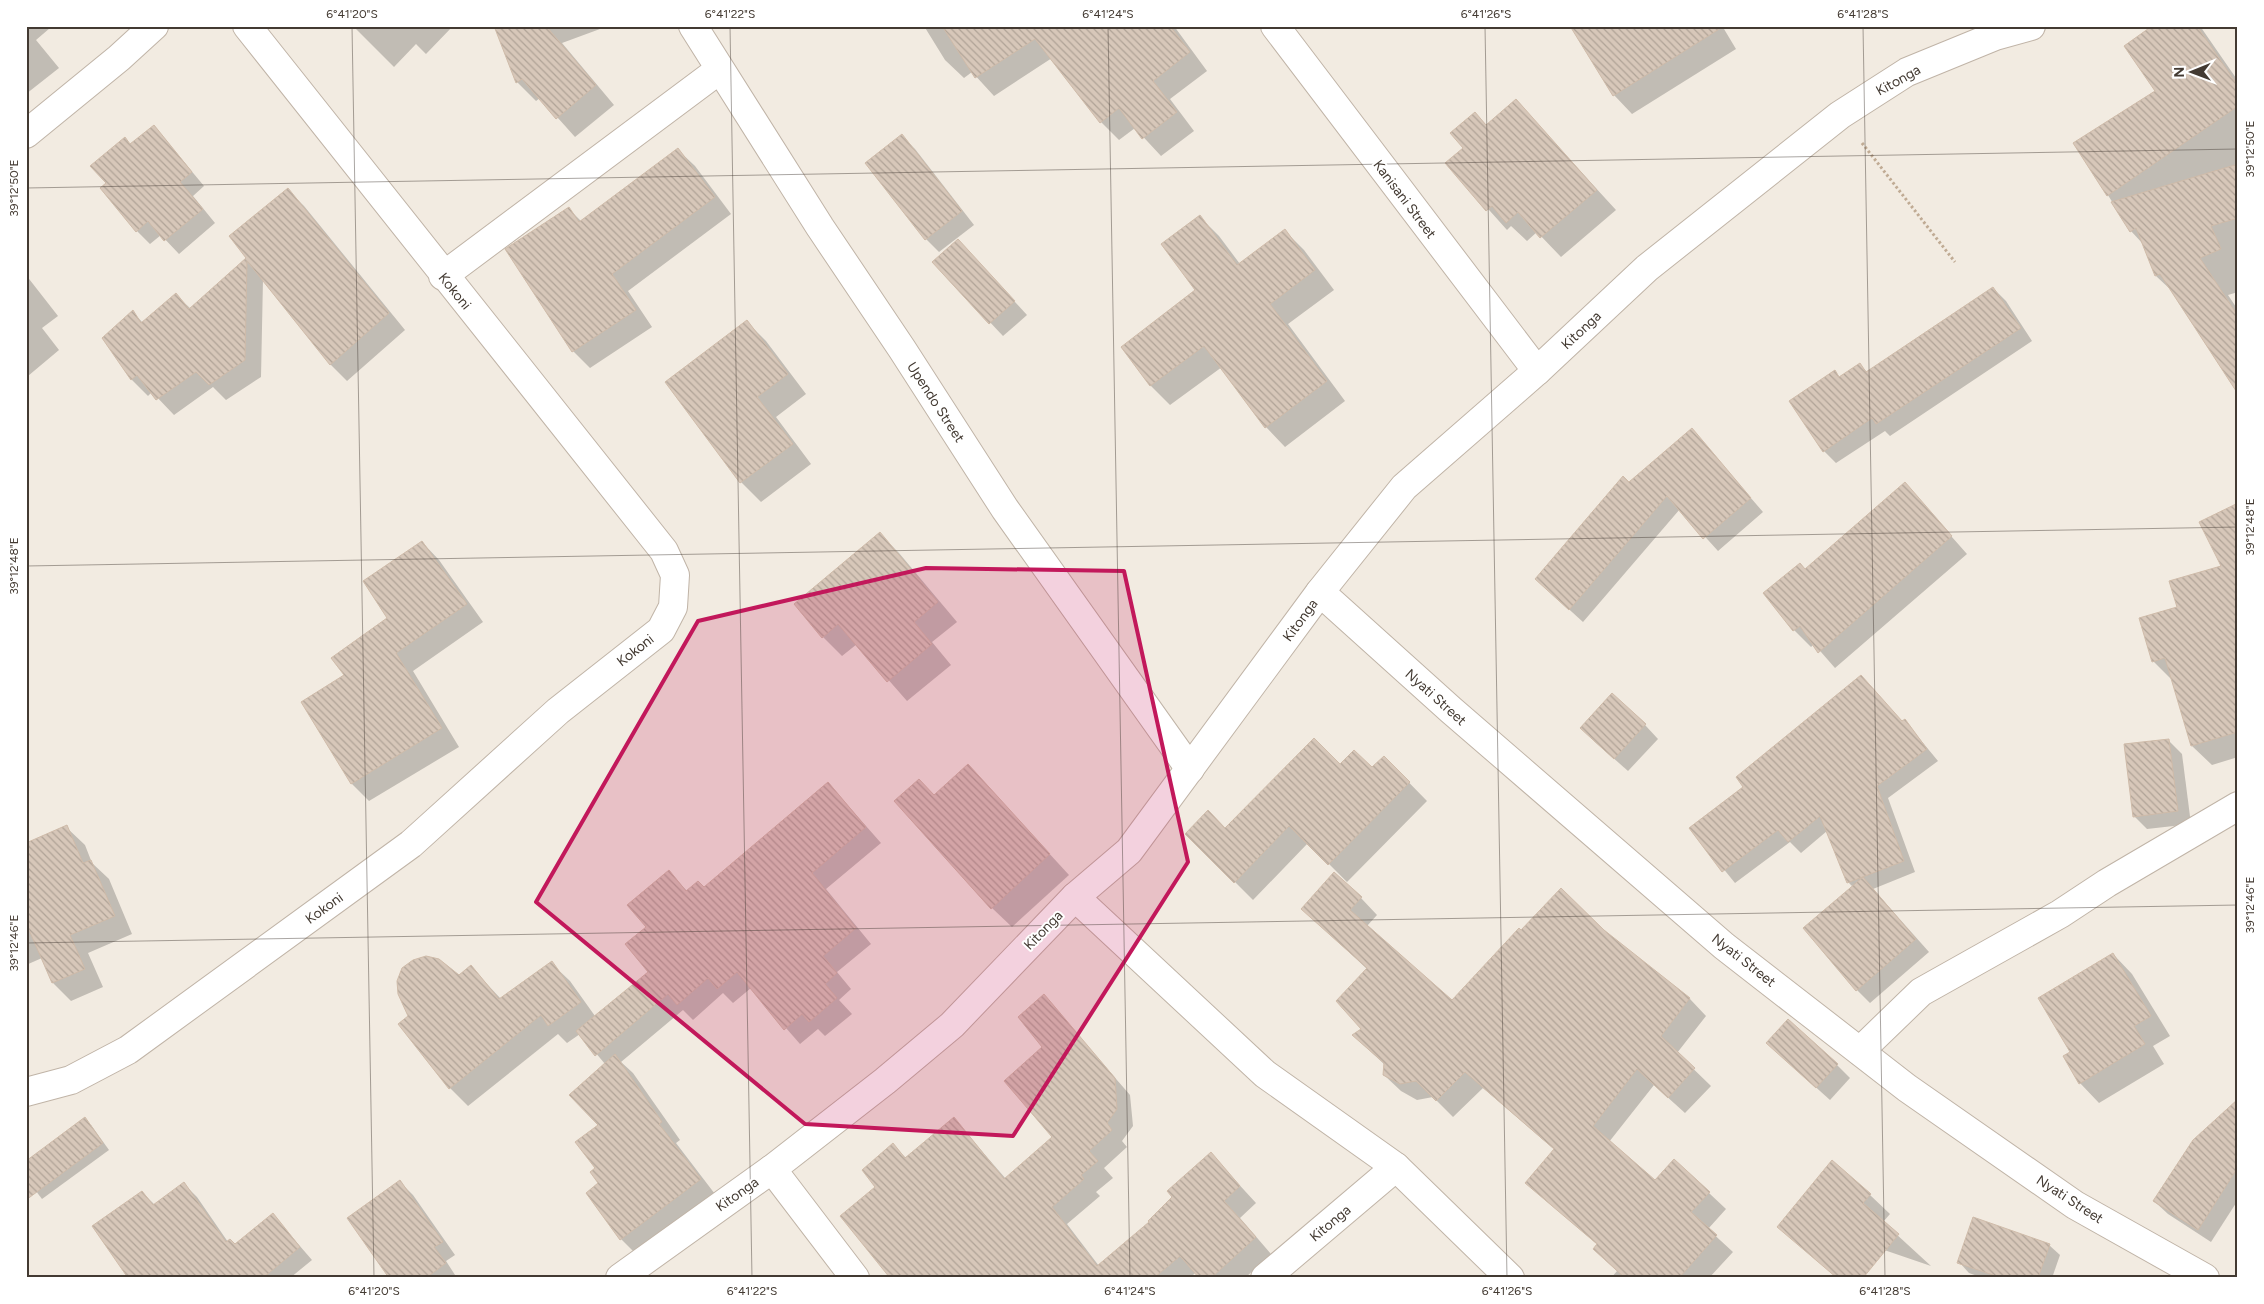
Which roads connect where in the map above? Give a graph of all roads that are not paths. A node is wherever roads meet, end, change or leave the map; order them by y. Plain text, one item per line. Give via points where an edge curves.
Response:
1 (154, 26) edge
2 (247, 26) edge
3 (693, 26) edge
4 (1275, 26) edge
5 (2030, 26) edge
6 (719, 70) junction
7 (26, 134) edge
8 (443, 276) junction
9 (1537, 371) junction
10 (1320, 592) junction
11 (1190, 769) junction
12 (2238, 806) edge
13 (1075, 897) junction
14 (1860, 1051) junction
15 (26, 1092) edge
16 (1396, 1167) junction
17 (772, 1169) junction
18 (620, 1278) edge
19 (855, 1278) edge
20 (1265, 1278) edge
21 (1510, 1278) edge
22 (2205, 1278) edge

1 - 7 street
2 - 8 street, Kokoni
3 - 6 street, Upendo Street
4 - 9 street, Kanisani Street
5 - 9 street, Kitonga via 1994,36 1907,72 1840,115 1647,268
6 - 8 street
6 - 11 street, Upendo Street via 1005,509
8 - 15 street, Kokoni via 664,551 675,575 673,607 661,630 558,711 411,844 128,1050 71,1080
9 - 10 street, Kitonga via 1404,487
10 - 11 street, Kitonga
10 - 14 street, Nyati Street via 1458,717 1717,940
11 - 13 street, Kitonga via 1129,851
12 - 14 street via 2060,914 1922,992
13 - 16 street via 1265,1074
13 - 17 street, Kitonga via 952,1025
14 - 22 street, Nyati Street via 1907,1088 2075,1205
16 - 20 street, Kitonga
16 - 21 street
17 - 18 street, Kitonga
17 - 19 street

